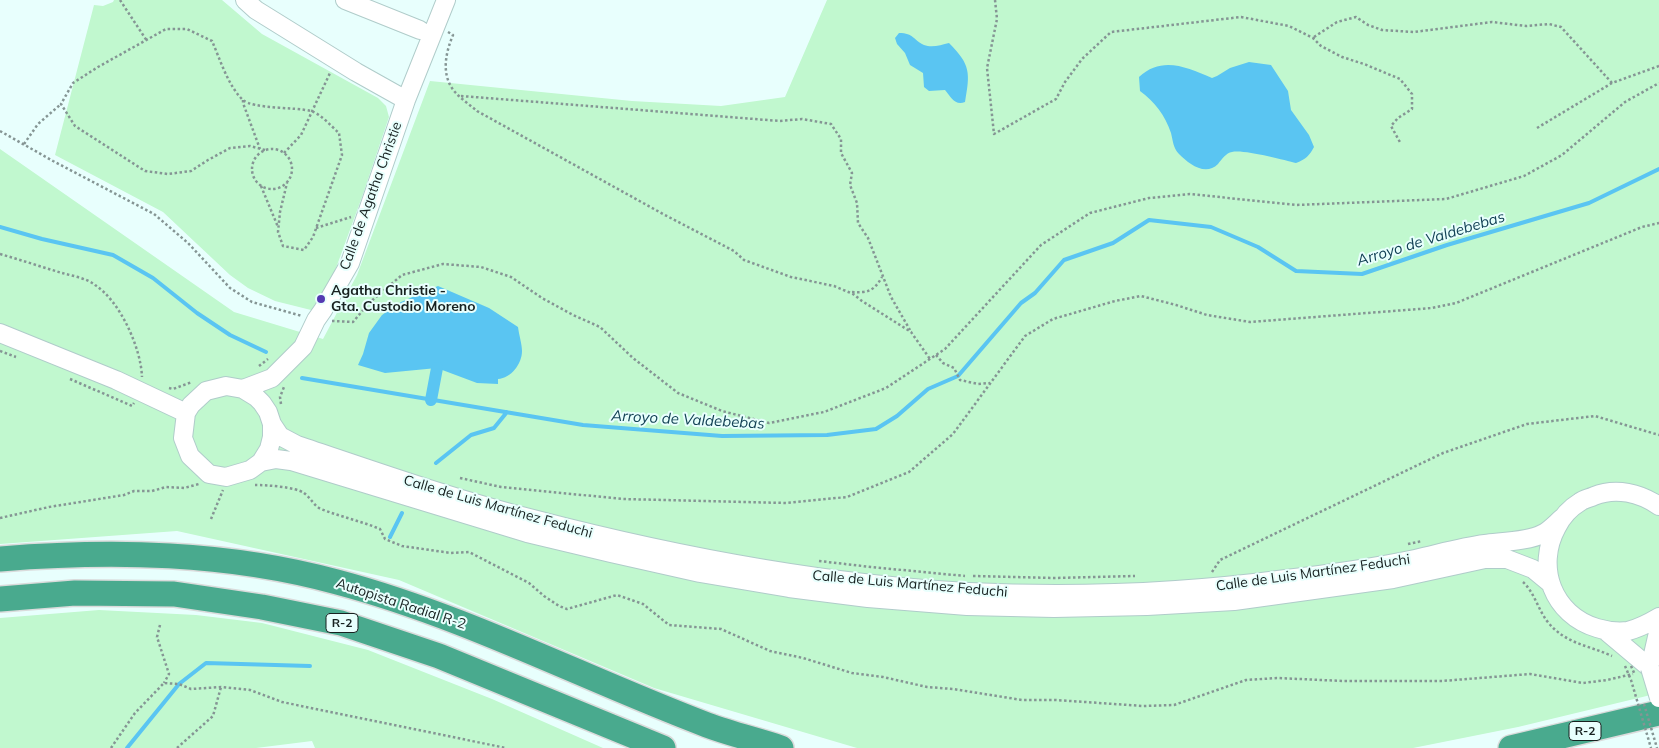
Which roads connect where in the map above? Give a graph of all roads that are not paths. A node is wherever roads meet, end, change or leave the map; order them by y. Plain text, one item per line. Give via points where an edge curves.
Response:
1 (246, 0) edge
2 (345, 0) edge
3 (446, 0) edge
4 (428, 28) junction
5 (406, 100) junction
6 (0, 333) edge
7 (280, 379) junction
8 (243, 389) junction
9 (186, 413) junction
10 (274, 415) junction
11 (261, 462) junction
12 (1659, 506) edge
13 (1562, 518) junction
14 (0, 559) edge
15 (1550, 583) junction
16 (0, 599) edge
17 (1659, 617) edge
18 (1659, 628) edge
19 (1606, 631) junction
20 (1643, 673) junction
21 (1653, 703) edge
22 (663, 748) edge
23 (781, 748) edge
24 (1511, 748) edge

1 - 5 street via 256,10
2 - 4 street
3 - 4 street, Calle de Agatha Christie
4 - 5 street, Calle de Agatha Christie
5 - 7 street, Calle de Agatha Christie via 350,263 303,347
6 - 9 street via 116,380
7 - 8 street, Calle de Agatha Christie
7 - 10 street via 267,394
8 - 9 street via 226,386 206,391
8 - 10 street via 256,396
9 - 11 street via 182,438 190,456 217,475 250,470
10 - 11 street via 269,449
10 - 13 street, Calle de Luis Martínez Feduchi via 280,436 297,445 540,521 703,558 791,574 968,592 1146,592 1233,586 1390,564 1541,535
11 - 15 street, Calle de Luis Martínez Feduchi via 276,459 290,462 527,533 700,573 868,598 967,606 1054,608 1224,602 1393,579 1486,559 1507,559 1534,569
12 - 13 street, Calle de Luis Martínez Feduchi via 1647,498 1624,492 1601,493 1579,502
13 - 15 street via 1551,538 1546,560
14 - 23 highway, Autopista Radial R-2 via 57,554 149,554 227,560 337,582 431,612 709,726
15 - 19 street via 1558,600 1571,615
16 - 22 highway, R-2 via 75,593 174,594 341,623 439,656
17 - 19 street via 1645,626 1626,631
18 - 20 street
19 - 20 street
20 - 21 street, bridge
21 - 24 highway, R-2

